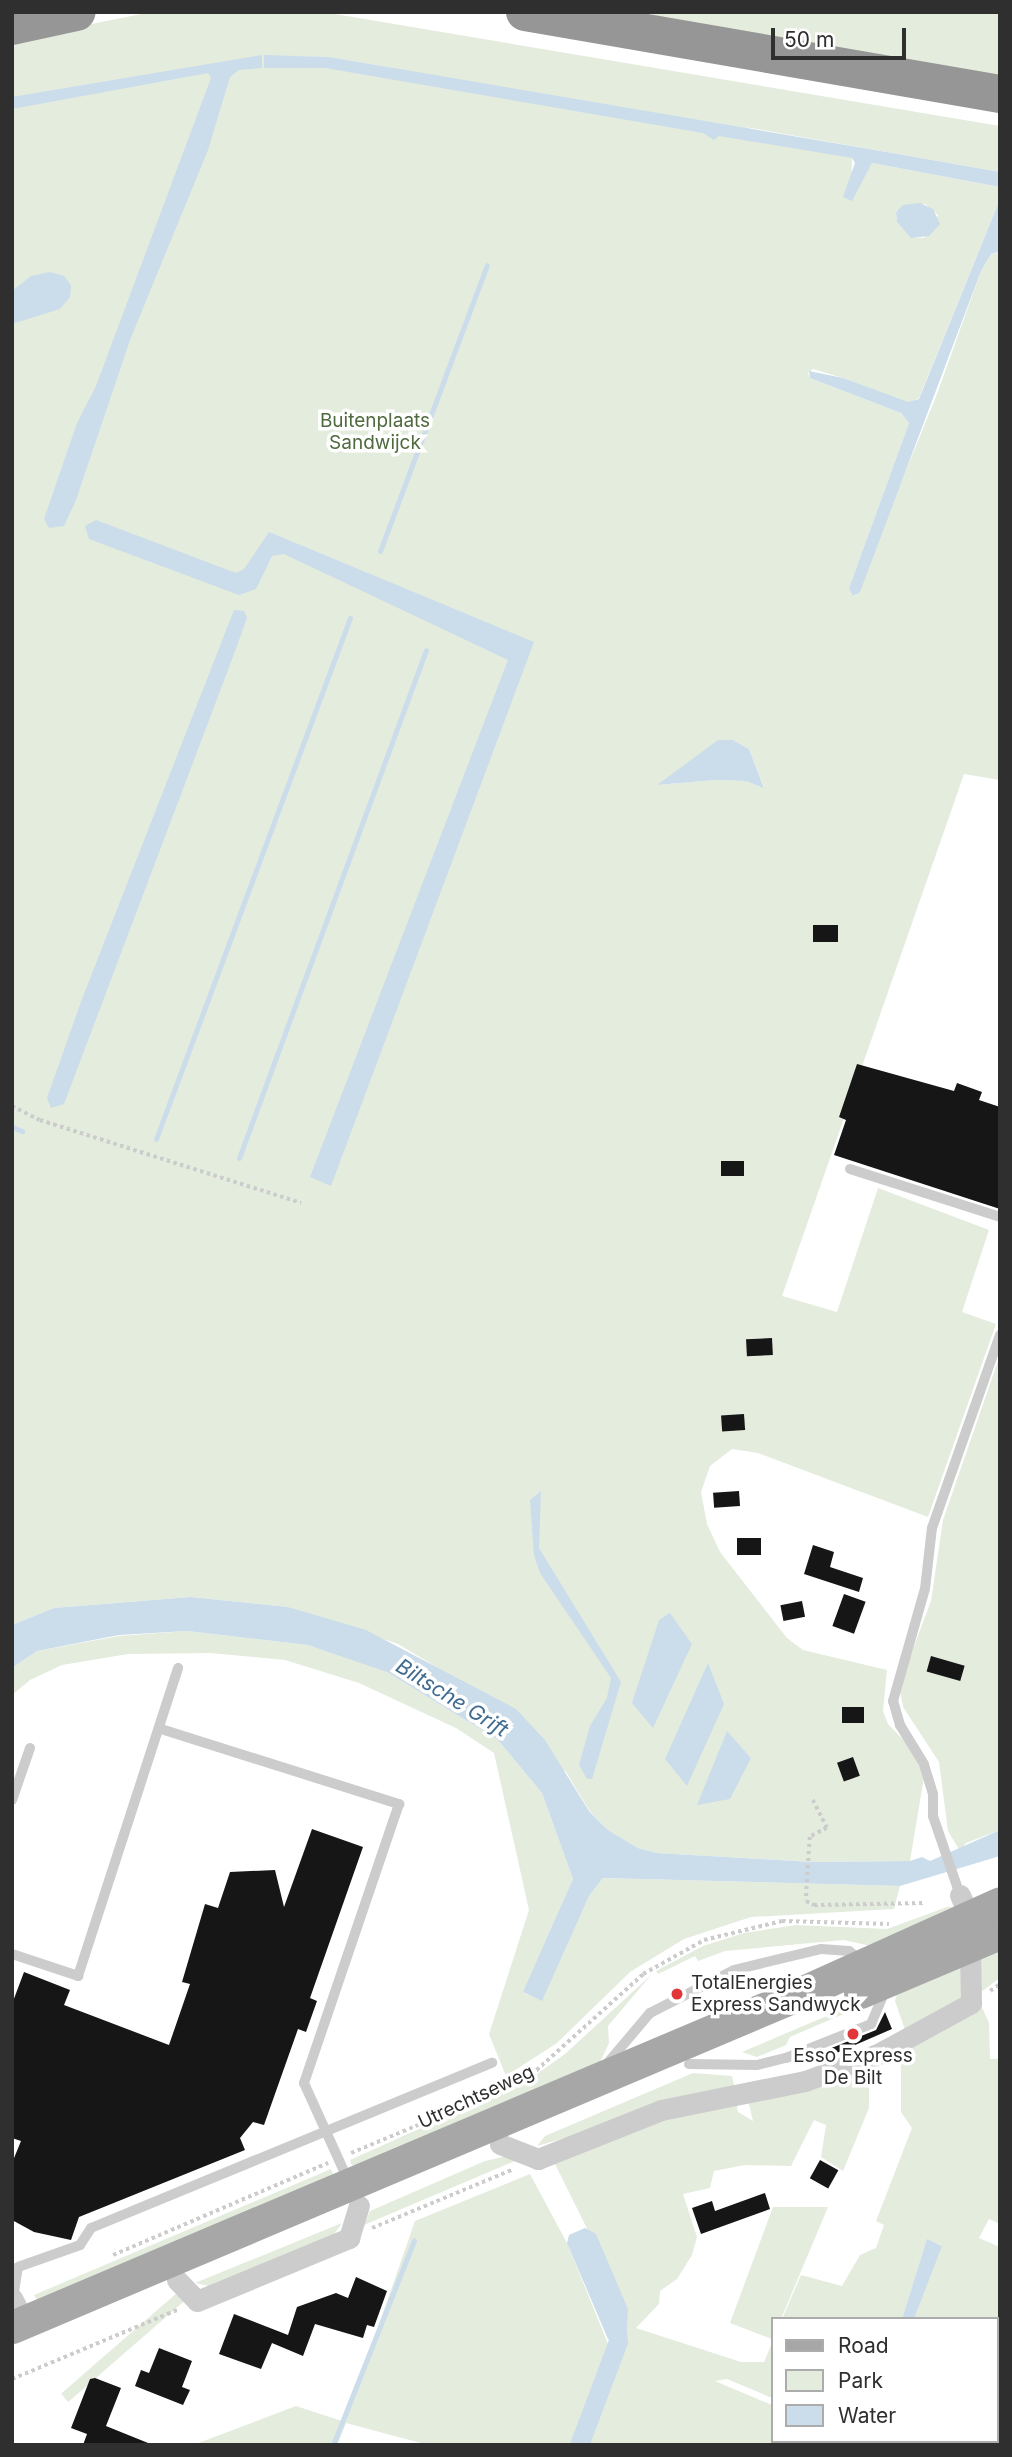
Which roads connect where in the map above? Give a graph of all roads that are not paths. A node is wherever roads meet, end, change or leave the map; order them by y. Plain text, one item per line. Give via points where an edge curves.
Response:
1 (77, 12) edge
2 (525, 12) edge
3 (12, 26) edge
4 (1000, 94) edge
5 (850, 1169) dead end
6 (1000, 1217) edge
7 (1000, 1335) edge
8 (178, 1668) dead end
9 (161, 1729) junction
10 (30, 1748) dead end
11 (12, 1800) edge
12 (1000, 1903) edge
13 (975, 1923) edge
14 (12, 1954) edge
15 (878, 1972) junction
16 (492, 2063) dead end
17 (596, 2080) junction
18 (325, 2131) junction
19 (500, 2144) junction
20 (349, 2183) junction
21 (187, 2291) junction
22 (15, 2319) edge

1 - 3 highway
2 - 4 highway
5 - 6 lane
7 - 13 lane via 932,1528 925,1589 893,1700 900,1725 924,1764 945,1854
8 - 9 lane
9 - 14 lane via 78,1976
9 - 18 lane via 399,1804 303,2083
10 - 11 lane
12 - 13 main road, Utrechtseweg
13 - 15 main road, Utrechtseweg
13 - 19 street via 971,2003 920,2034 806,2081 660,2110 538,2159
15 - 17 main road, Utrechtseweg
15 - 17 lane via 849,1951 821,1949 734,1970 650,2013
15 - 19 main road, Utrechtseweg via 689,2064
16 - 18 lane
17 - 20 main road, Utrechtseweg
18 - 20 lane
18 - 22 lane via 91,2228 80,2245 18,2267
19 - 20 main road, Utrechtseweg
20 - 21 main road, Utrechtseweg
20 - 21 street, Utrechtseweg via 349,2238
20 - 22 main road, Utrechtseweg
21 - 22 main road, Utrechtseweg

